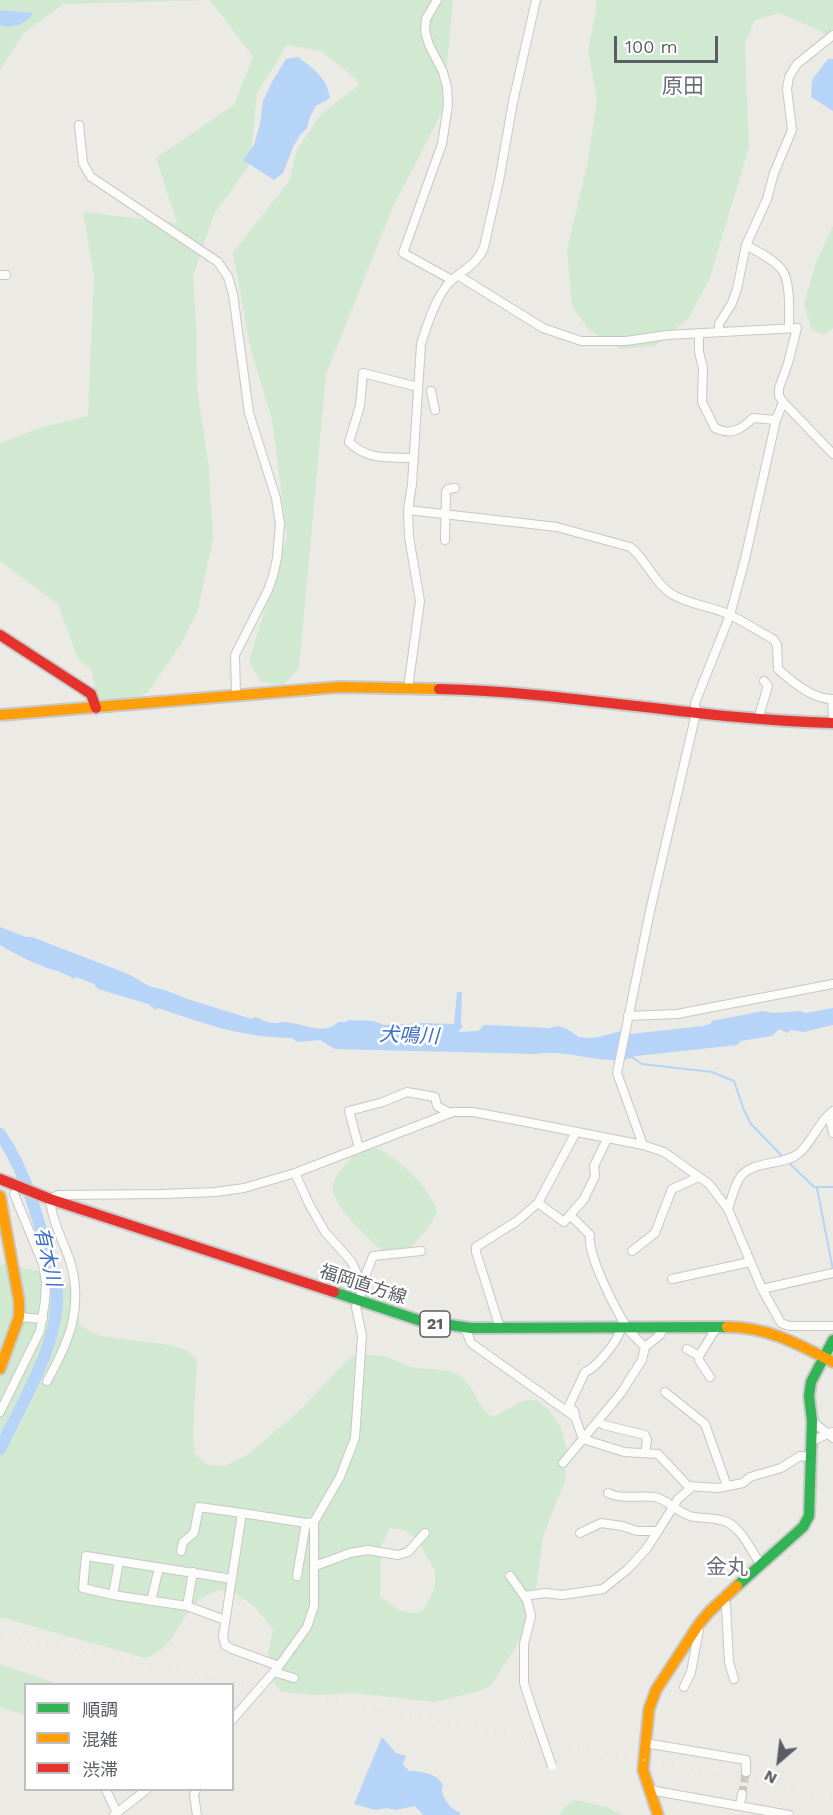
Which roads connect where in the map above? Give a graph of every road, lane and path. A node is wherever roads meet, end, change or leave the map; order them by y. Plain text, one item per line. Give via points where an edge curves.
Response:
1 (436, 0) edge
2 (536, 0) edge
3 (833, 34) edge
4 (79, 125) dead end
5 (746, 245) junction
6 (456, 278) junction
7 (789, 328) junction
8 (719, 331) junction
9 (699, 333) junction
10 (418, 387) junction
11 (431, 391) dead end
12 (783, 402) junction
13 (435, 410) dead end
14 (776, 420) junction
15 (833, 454) edge
16 (413, 458) junction
17 (455, 488) dead end
18 (408, 510) junction
19 (446, 514) junction
20 (444, 540) dead end
21 (730, 615) junction
22 (0, 635) edge
23 (764, 681) dead end
24 (408, 688) junction
25 (236, 695) junction
26 (832, 699) edge
27 (96, 708) junction
28 (696, 713) junction
29 (0, 715) edge
30 (759, 719) junction
31 (833, 721) edge
32 (833, 984) edge
33 (628, 1016) junction
34 (450, 1113) junction
35 (831, 1113) edge
36 (576, 1132) junction
37 (833, 1133) edge
38 (607, 1139) junction
39 (643, 1145) junction
40 (359, 1148) junction
41 (295, 1173) junction
42 (699, 1177) junction
43 (0, 1179) edge
44 (13, 1189) junction
45 (0, 1196) edge
46 (46, 1198) junction
47 (538, 1203) junction
48 (728, 1209) junction
49 (570, 1215) junction
50 (421, 1251) dead end
51 (632, 1251) dead end
52 (750, 1262) junction
53 (833, 1273) edge
54 (672, 1279) dead end
55 (362, 1284) junction
56 (762, 1289) junction
57 (358, 1301) junction
58 (19, 1317) junction
59 (43, 1319) junction
60 (833, 1326) edge
61 (624, 1327) junction
62 (663, 1327) junction
63 (717, 1327) junction
64 (465, 1328) junction
65 (500, 1328) junction
66 (833, 1340) edge
67 (645, 1347) junction
68 (687, 1349) dead end
69 (699, 1356) junction
70 (828, 1360) edge
71 (0, 1369) edge
72 (710, 1377) dead end
73 (47, 1381) dead end
74 (665, 1392) dead end
75 (0, 1412) edge
76 (575, 1417) junction
77 (812, 1421) junction
78 (598, 1422) junction
79 (831, 1435) edge
80 (583, 1439) junction
81 (812, 1441) junction
82 (645, 1453) junction
83 (811, 1457) junction
84 (563, 1463) dead end
85 (692, 1486) junction
86 (727, 1486) junction
87 (608, 1493) dead end
88 (674, 1507) junction
89 (242, 1513) junction
90 (310, 1522) junction
91 (658, 1531) junction
92 (425, 1533) dead end
93 (580, 1533) dead end
94 (181, 1551) dead end
95 (119, 1561) junction
96 (761, 1565) junction
97 (315, 1566) junction
98 (159, 1568) junction
99 (193, 1572) junction
100 (297, 1576) dead end
101 (510, 1576) dead end
102 (232, 1579) junction
103 (113, 1595) junction
104 (524, 1596) junction
105 (723, 1597) junction
106 (151, 1601) junction
107 (187, 1606) junction
108 (225, 1620) junction
109 (696, 1628) junction
110 (276, 1669) junction
111 (294, 1678) dead end
112 (734, 1679) dead end
113 (684, 1687) dead end
114 (234, 1718) edge
115 (645, 1743) junction
116 (552, 1767) dead end
117 (746, 1772) dead end
118 (650, 1790) junction
119 (106, 1791) edge
120 (145, 1791) edge
121 (196, 1791) edge
122 (742, 1794) tunnel mouth
123 (740, 1805) junction
124 (115, 1814) edge
125 (197, 1815) edge
126 (658, 1815) edge
127 (789, 1815) edge

1 - 6 street via 426,19 425,31 443,72 448,105 442,144 403,253
2 - 6 street via 484,247 480,257
3 - 5 street via 797,64 789,77 792,130
4 - 25 street via 83,163 91,177 218,262 233,294 249,413 276,498 280,524 273,576 235,655
5 - 7 street via 782,270
5 - 8 street via 737,289
6 - 9 street via 543,328 581,341 626,341
6 - 10 street via 442,293 426,328
7 - 8 street
7 - 12 street via 797,328 779,388
8 - 9 street
9 - 14 street via 702,402 715,428 735,432 753,418
10 - 16 street
10 - 16 street via 363,373 360,406 349,442 371,457
11 - 13 street
12 - 14 street
12 - 15 street
14 - 21 street
16 - 18 street
17 - 19 street via 446,492
18 - 19 street
18 - 24 street via 420,601
19 - 20 street
19 - 21 street via 557,527 630,547 672,594
21 - 26 street via 773,639 778,669 786,677 820,698
21 - 28 street via 695,703
22 - 27 street via 91,694
23 - 30 street via 768,686
24 - 25 street via 339,687
24 - 28 street via 529,694
25 - 27 street
26 - 31 street
27 - 29 street
28 - 30 street
28 - 33 street
30 - 31 street
32 - 33 street via 677,1014
33 - 39 street via 617,1073
34 - 36 street via 473,1112
34 - 40 street
34 - 40 street via 438,1106 435,1097 407,1092 349,1111
35 - 37 street
35 - 48 street via 797,1154 745,1172
36 - 38 street
36 - 47 street
38 - 39 street
38 - 49 street via 584,1199
39 - 42 street via 664,1152
40 - 41 street
41 - 46 street via 263,1184 216,1192
41 - 55 street via 325,1232 351,1262
42 - 48 street
42 - 51 street via 672,1189 655,1233
43 - 44 street, 福岡直方線 / 21
44 - 46 street, 福岡直方線 / 21
44 - 59 street via 43,1264
45 - 58 street
46 - 57 street, 福岡直方線 / 21
46 - 73 street via 70,1260 75,1293 69,1339
47 - 49 street via 564,1222
47 - 65 street via 476,1247
48 - 52 street
49 - 61 street via 590,1236 588,1244
50 - 55 street via 373,1256
52 - 54 street
52 - 56 street
53 - 56 street
55 - 57 street
56 - 60 street via 781,1323
57 - 64 street, 福岡直方線 / 21 via 421,1321
57 - 90 street via 362,1336 355,1438 340,1477
58 - 59 street
58 - 71 street
59 - 75 street via 34,1346
61 - 62 street, 福岡直方線 / 21
61 - 65 street, 福岡直方線 / 21
61 - 67 street
61 - 76 street via 613,1345 585,1372 569,1406
62 - 63 street, 福岡直方線 / 21
62 - 67 street via 660,1335
63 - 69 street
63 - 70 street, 福岡直方線 / 21 via 740,1327 782,1336
64 - 65 street, 福岡直方線 / 21
64 - 76 street via 471,1343
66 - 70 street
67 - 78 street via 642,1360
68 - 69 street
69 - 72 street
70 - 77 street via 811,1382
74 - 86 street via 705,1424
76 - 80 street
77 - 79 street
77 - 81 street
78 - 80 street
78 - 82 street via 645,1434
79 - 81 street
80 - 82 street via 624,1452
80 - 84 street
81 - 83 street
82 - 85 street via 658,1454
83 - 86 street via 800,1456 781,1468
83 - 96 street via 809,1516 792,1539
85 - 86 street
85 - 88 street
87 - 88 street via 654,1497
88 - 91 street
88 - 96 street via 690,1516 726,1522
89 - 90 street
89 - 94 street via 199,1507 194,1533 183,1542
89 - 102 street
90 - 97 street
90 - 100 street
91 - 93 street via 601,1523
91 - 104 street via 628,1569 603,1589
92 - 97 street via 408,1552 398,1555 368,1550
95 - 98 street
95 - 103 street
95 - 103 street via 86,1556 83,1588
96 - 105 street
97 - 110 street via 314,1606 307,1627
98 - 99 street
98 - 106 street
99 - 102 street
99 - 107 street
101 - 104 street
102 - 108 street
103 - 106 street
104 - 116 street, bridge via 531,1616 524,1644 524,1683
105 - 109 street
105 - 112 street
106 - 107 street
107 - 108 street
108 - 110 street via 225,1645
109 - 113 street via 699,1630 691,1672
109 - 115 street via 656,1690
110 - 111 street
110 - 114 street
115 - 117 street via 747,1760
115 - 118 street via 643,1770
118 - 123 street
118 - 126 street
119 - 124 street
120 - 124 street
121 - 125 street
122 - 123 street
123 - 127 street

